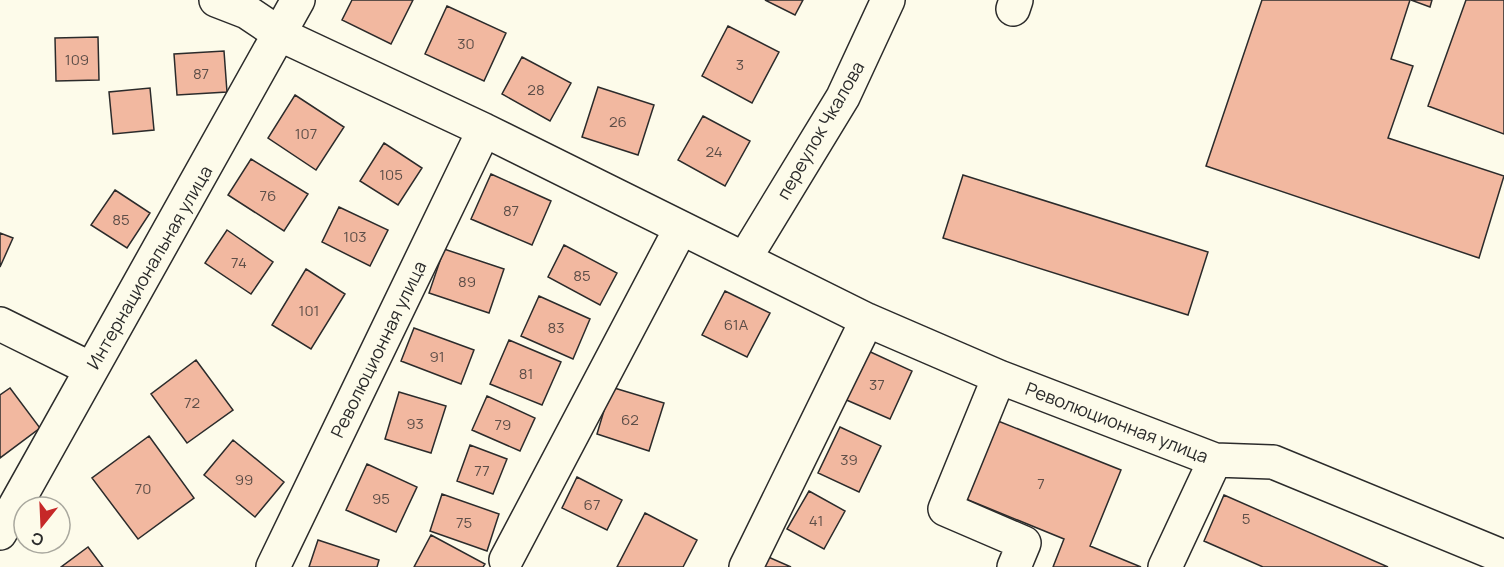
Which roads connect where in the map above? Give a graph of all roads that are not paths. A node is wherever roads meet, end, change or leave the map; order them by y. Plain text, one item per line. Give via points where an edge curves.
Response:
1 (216, 0) edge
2 (298, 0) edge
3 (888, 0) edge
4 (281, 35) junction
5 (484, 130) junction
6 (681, 228) junction
7 (745, 258) junction
8 (867, 320) junction
9 (0, 324) edge
10 (91, 369) junction
11 (999, 377) junction
12 (1215, 460) junction
13 (0, 533) edge
14 (1504, 557) edge
15 (506, 560) dead end
16 (273, 567) edge
17 (746, 567) edge
18 (1014, 567) edge
19 (1165, 567) edge

1 - 4 street, Революционная улица via 247,12
2 - 4 street, Интернациональная улица
3 - 7 street, переулок Чкалова via 843,97
4 - 5 street, Революционная улица
4 - 10 street, Интернациональная улица
5 - 6 street, Революционная улица
5 - 16 street, Революционная улица
6 - 7 street, Революционная улица
6 - 15 street
7 - 8 street, Революционная улица
8 - 11 street, Революционная улица
8 - 17 street
9 - 10 street
10 - 13 street, Интернациональная улица
11 - 12 street, Революционная улица
11 - 18 street via 945,509 1023,543
12 - 14 street, Революционная улица via 1273,462
12 - 19 street

